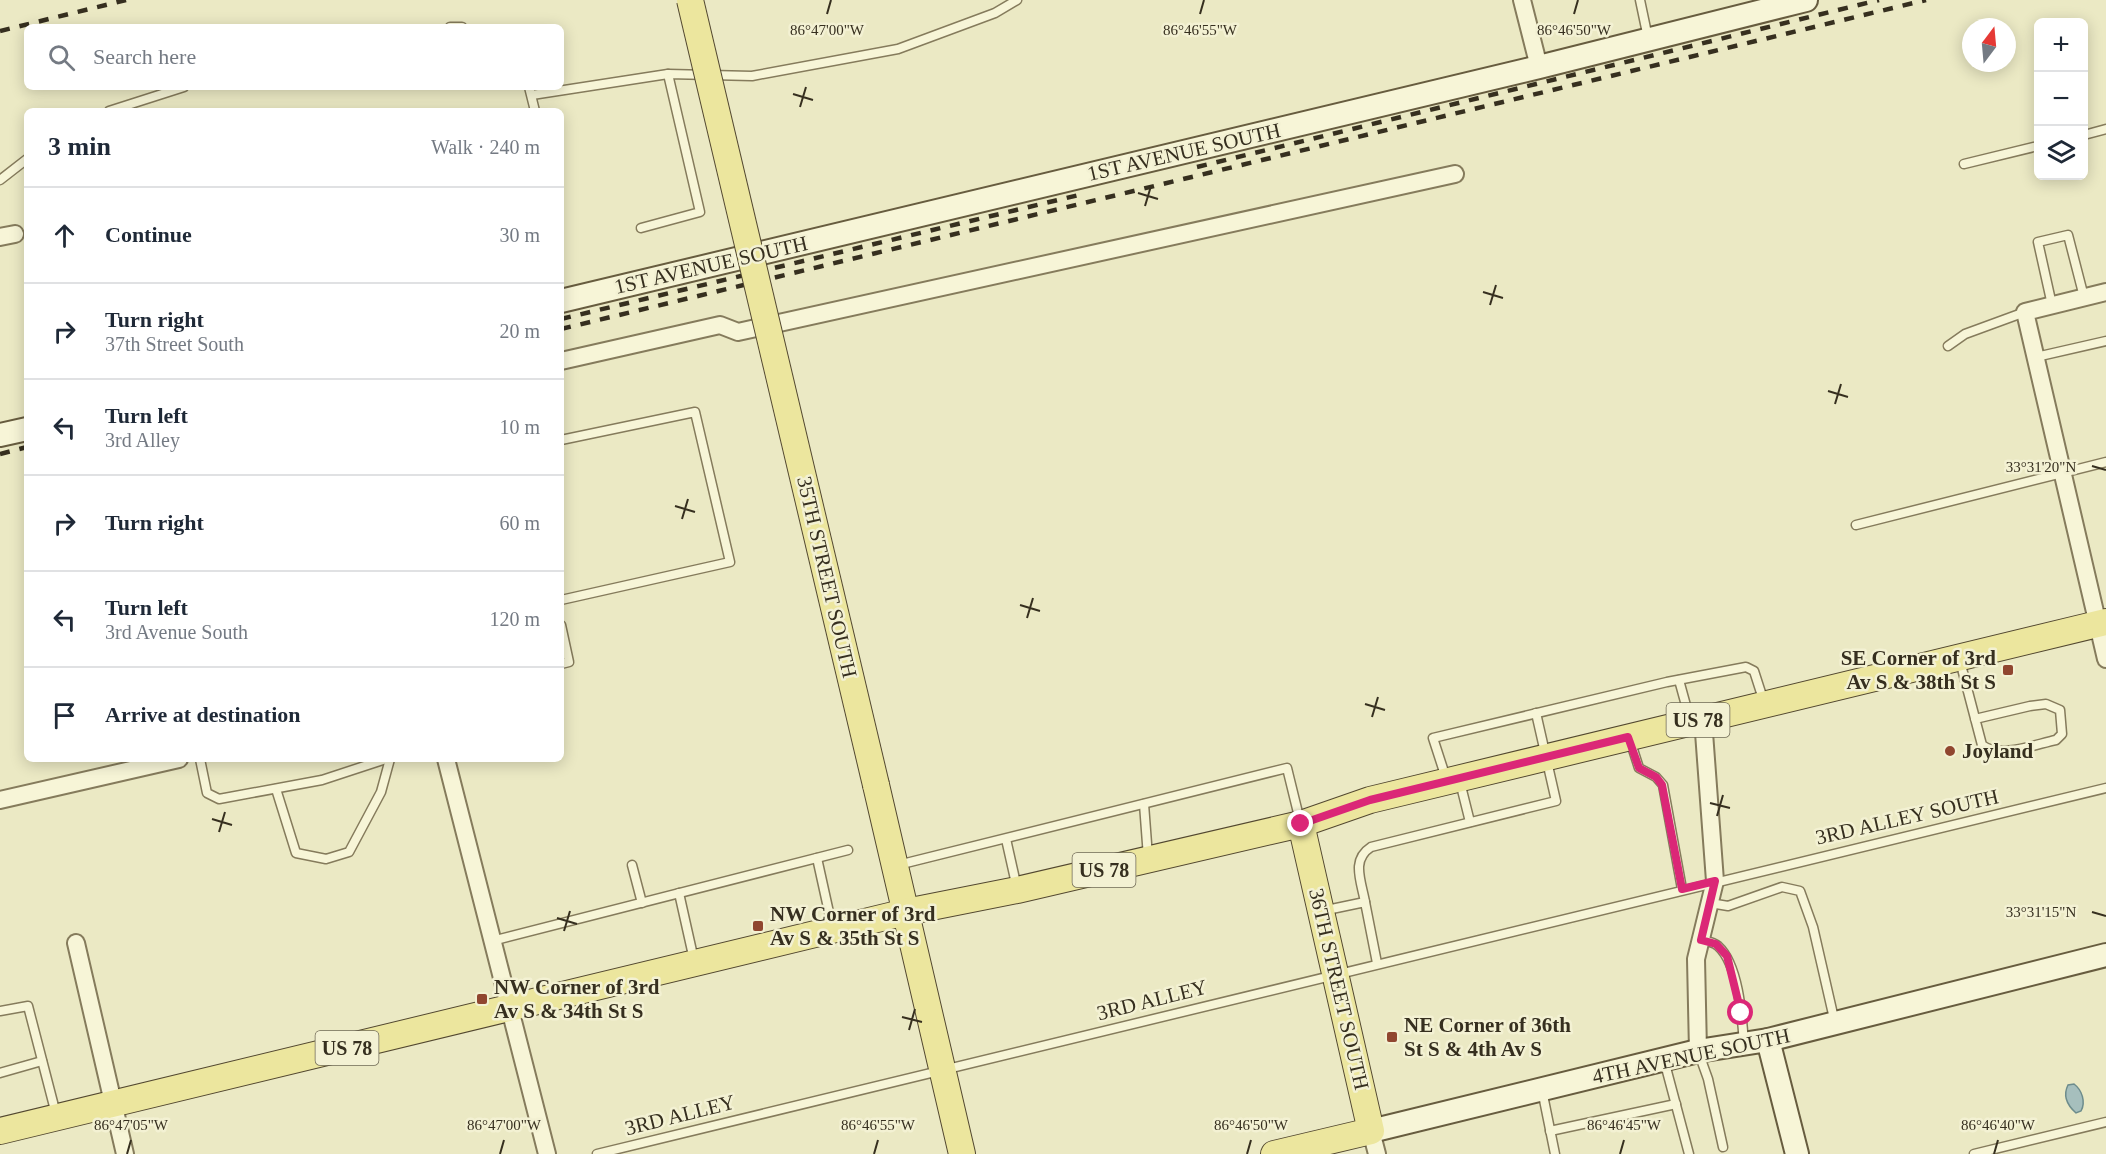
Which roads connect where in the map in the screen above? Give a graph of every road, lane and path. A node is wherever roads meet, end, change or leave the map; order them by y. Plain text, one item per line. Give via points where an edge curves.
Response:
1 (690, 0) edge
2 (1017, 0) edge
3 (1522, 0) edge
4 (1640, 0) edge
5 (1806, 0) edge
6 (1649, 39) junction
7 (1539, 67) junction
8 (668, 74) junction
9 (564, 87) edge
10 (175, 90) edge
11 (530, 91) edge
12 (118, 108) edge
13 (534, 108) edge
14 (2106, 129) edge
15 (2088, 134) edge
16 (2034, 147) edge
17 (24, 161) edge
18 (1964, 164) dead end
19 (1455, 174) dead end
20 (0, 180) edge
21 (641, 228) dead end
22 (746, 256) junction
23 (2106, 292) edge
24 (2084, 297) junction
25 (564, 300) edge
26 (2052, 305) junction
27 (2025, 312) junction
28 (764, 326) junction
29 (2106, 341) edge
30 (1948, 346) dead end
31 (2036, 357) junction
32 (564, 360) edge
33 (24, 430) edge
34 (0, 435) edge
35 (564, 439) edge
36 (2106, 462) edge
37 (2062, 472) junction
38 (1856, 525) dead end
39 (564, 599) edge
40 (2102, 624) edge
41 (564, 640) edge
42 (1959, 658) junction
43 (2106, 659) edge
44 (564, 663) edge
45 (1679, 680) junction
46 (1765, 704) junction
47 (1536, 713) junction
48 (1976, 719) junction
49 (1697, 721) junction
50 (1628, 737) junction
51 (1547, 757) junction
52 (153, 762) edge
53 (201, 762) edge
54 (379, 762) edge
55 (387, 762) edge
56 (447, 762) edge
57 (136, 764) edge
58 (1453, 780) junction
59 (2106, 788) edge
60 (276, 789) junction
61 (0, 800) edge
62 (1144, 804) junction
63 (1470, 822) junction
64 (1301, 824) junction
65 (1006, 839) junction
66 (848, 850) dead end
67 (817, 858) junction
68 (1148, 860) junction
69 (632, 865) dead end
70 (895, 866) junction
71 (1715, 881) junction
72 (1682, 889) junction
73 (1017, 890) junction
74 (679, 893) junction
75 (1365, 902) junction
76 (642, 903) junction
77 (1710, 903) junction
78 (1322, 911) junction
79 (906, 912) junction
80 (833, 929) junction
81 (1701, 940) junction
82 (492, 941) junction
83 (76, 943) dead end
84 (2106, 955) edge
85 (695, 963) junction
86 (1377, 963) junction
87 (1337, 973) junction
88 (508, 1008) junction
89 (0, 1011) edge
90 (1835, 1024) junction
91 (1768, 1040) junction
92 (1744, 1044) junction
93 (1698, 1051) junction
94 (1664, 1059) junction
95 (42, 1061) junction
96 (942, 1070) junction
97 (0, 1073) edge
98 (1542, 1089) junction
99 (114, 1104) junction
100 (1676, 1104) junction
101 (57, 1118) junction
102 (2106, 1122) edge
103 (0, 1131) edge
104 (1550, 1131) junction
105 (1374, 1143) edge
106 (1723, 1148) dead end
107 (125, 1154) edge
108 (547, 1154) edge
109 (597, 1154) edge
110 (962, 1154) edge
111 (1274, 1154) edge
112 (1555, 1154) edge
113 (1689, 1154) edge
114 (1797, 1154) edge
115 (1974, 1154) edge

1 - 70 main road, 35TH STREET SOUTH, bridge
2 - 8 lane via 995,13 898,49 752,76
3 - 7 street
4 - 6 lane
5 - 6 street, 1ST AVENUE SOUTH
6 - 7 street, 1ST AVENUE SOUTH
7 - 22 street, 1ST AVENUE SOUTH
8 - 9 lane
8 - 21 lane via 700,212
10 - 12 lane
11 - 13 lane
14 - 15 lane
16 - 18 lane
17 - 20 lane
19 - 28 street
22 - 25 street, 1ST AVENUE SOUTH
22 - 28 lane
23 - 24 street
24 - 26 street
24 - 26 lane via 2068,235 2038,242
26 - 27 street
27 - 30 lane via 1965,334
27 - 31 street
28 - 32 street via 738,332 720,325
29 - 31 lane
31 - 37 street
33 - 34 street
35 - 39 lane via 695,412 730,562
36 - 37 lane
37 - 38 lane
37 - 40 street
40 - 42 main road, US 78
40 - 43 street
41 - 44 lane via 569,662
42 - 46 main road, US 78
42 - 48 lane
45 - 46 lane via 1746,667 1754,670
45 - 47 lane
45 - 49 lane
46 - 49 main road, US 78
47 - 51 lane
47 - 58 lane via 1433,738
48 - 48 lane via 1982,745 1994,751 2056,740 2062,734 2060,710 2046,704
49 - 50 main road, US 78
49 - 71 street
50 - 51 main road, US 78
50 - 72 lane via 1639,768 1662,785
51 - 58 main road, US 78
51 - 63 lane via 1556,801
52 - 57 street
53 - 60 lane via 207,793 219,799
54 - 60 lane via 322,780
55 - 60 lane via 381,792 349,852 326,859 296,854
56 - 82 street
57 - 61 street
58 - 63 lane
58 - 64 main road, US 78 via 1370,800
59 - 71 lane, 3RD ALLEY SOUTH
62 - 64 lane via 1287,768
62 - 65 lane
62 - 68 lane
63 - 75 lane via 1363,852 1359,861
64 - 68 main road, US 78
64 - 78 main road, 36TH STREET SOUTH
65 - 70 lane
65 - 73 lane
66 - 67 lane
67 - 74 lane
67 - 80 lane
68 - 73 main road, US 78
69 - 76 lane
70 - 79 main road, 35TH STREET SOUTH
71 - 72 lane, 3RD ALLEY
71 - 77 street
72 - 86 lane, 3RD ALLEY
73 - 79 main road, US 78
74 - 76 lane
74 - 85 lane
75 - 78 lane
75 - 86 lane
76 - 82 lane
77 - 81 street
77 - 90 lane via 1728,906 1782,887 1800,891
78 - 87 main road, 36TH STREET SOUTH
79 - 80 main road, US 78
79 - 96 main road, 35TH STREET SOUTH
80 - 85 main road, US 78
81 - 92 lane via 1716,944 1727,956 1737,990
81 - 93 street via 1696,959
82 - 88 street
83 - 99 street
84 - 90 street, 4TH AVENUE SOUTH
85 - 88 main road, US 78
86 - 87 lane, 3RD ALLEY
87 - 96 lane, 3RD ALLEY
87 - 105 main road, 36TH STREET SOUTH
88 - 99 main road, US 78
88 - 108 street
89 - 95 lane via 28,1006
90 - 91 street, 4TH AVENUE SOUTH
91 - 92 street, 4TH AVENUE SOUTH
91 - 114 street
92 - 93 street, 4TH AVENUE SOUTH
93 - 94 street, 4TH AVENUE SOUTH
93 - 106 lane
94 - 98 street, 4TH AVENUE SOUTH
94 - 100 lane
95 - 97 lane
95 - 101 lane
96 - 109 lane, 3RD ALLEY
96 - 110 main road, 35TH STREET SOUTH
98 - 104 lane
98 - 105 street, 4TH AVENUE SOUTH
99 - 101 main road, US 78
99 - 107 street
100 - 104 lane
100 - 113 lane
101 - 103 main road, US 78
102 - 115 lane
104 - 112 lane
105 - 111 main road, 4TH AVENUE SOUTH

